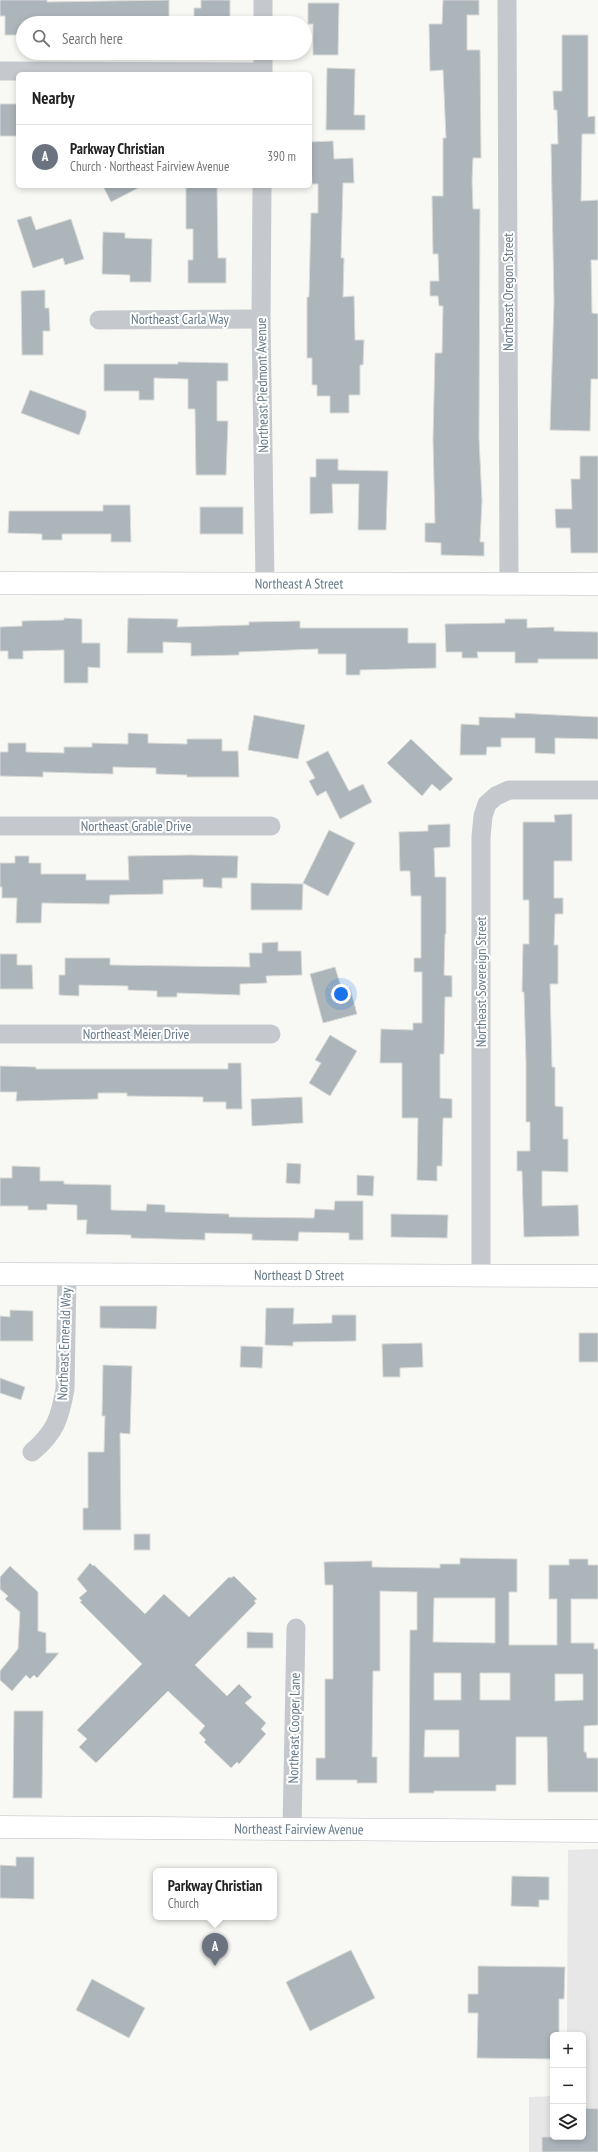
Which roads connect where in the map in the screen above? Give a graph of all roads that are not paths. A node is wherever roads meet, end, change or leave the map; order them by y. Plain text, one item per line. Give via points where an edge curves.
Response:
1 (263, 0) edge
2 (507, 0) edge
3 (263, 16) edge
4 (263, 60) edge
5 (0, 71) edge
6 (132, 72) edge
7 (263, 72) edge
8 (262, 188) edge
9 (261, 319) junction
10 (98, 320) dead end
11 (0, 583) edge
12 (265, 583) junction
13 (509, 584) junction
14 (598, 584) edge
15 (598, 790) edge
16 (0, 826) edge
17 (271, 826) dead end
18 (0, 1034) edge
19 (271, 1034) dead end
20 (0, 1274) edge
21 (67, 1274) junction
22 (481, 1276) junction
23 (598, 1276) edge
24 (32, 1452) dead end
25 (296, 1628) dead end
26 (0, 1827) edge
27 (292, 1828) junction
28 (598, 1831) edge

1 - 3 street
2 - 13 street, Northeast Oregon Street
4 - 7 street
5 - 6 street
8 - 9 street, Northeast Piedmont Avenue
9 - 10 street, Northeast Carla Way
9 - 12 street, Northeast Piedmont Avenue
11 - 12 street, Northeast A Street
12 - 13 street, Northeast A Street
13 - 14 street, Northeast A Street
15 - 22 street, Northeast Sovereign Street via 509,790 491,800 482,816
16 - 17 street, Northeast Grable Drive
18 - 19 street, Northeast Meier Drive
20 - 21 street, Northeast D Street
21 - 22 street, Northeast D Street
21 - 24 street, Northeast Emerald Way via 65,1389 62,1406 46,1440
22 - 23 street, Northeast D Street
25 - 27 street, Northeast Cooper Lane
26 - 27 street, Northeast Fairview Avenue
27 - 28 street, Northeast Fairview Avenue

